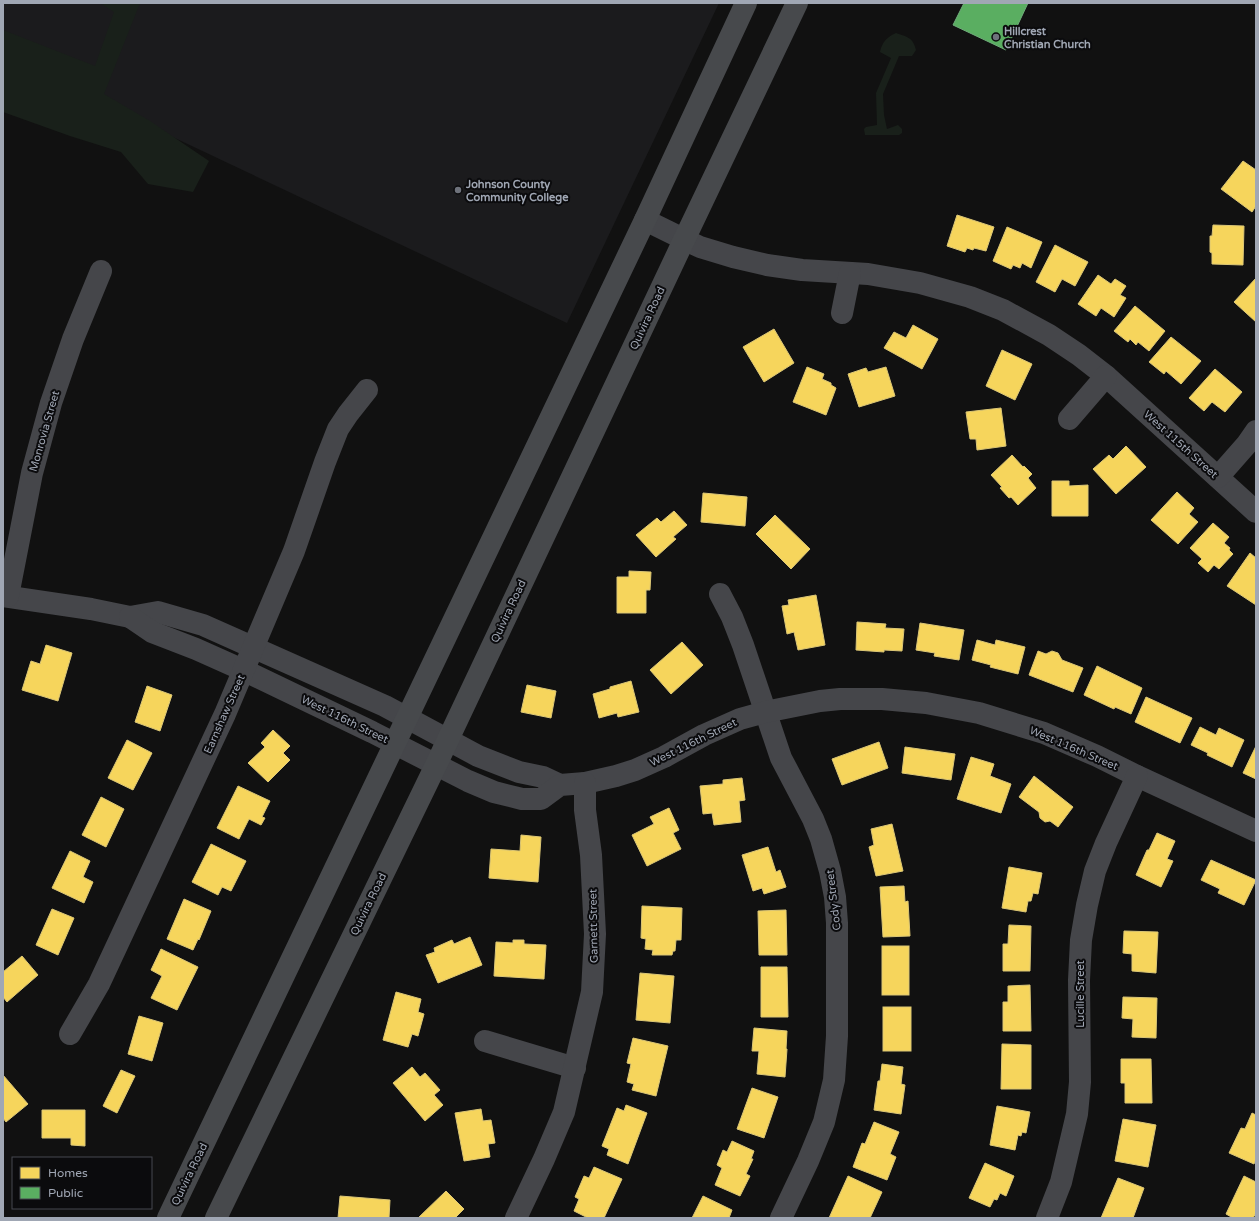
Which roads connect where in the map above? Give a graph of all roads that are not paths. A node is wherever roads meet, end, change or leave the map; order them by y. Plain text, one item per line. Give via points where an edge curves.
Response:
1 (746, 3) edge
2 (797, 3) edge
3 (645, 220) junction
4 (684, 240) junction
5 (102, 271) dead end
6 (850, 273) junction
7 (842, 313) dead end
8 (1106, 376) junction
9 (367, 390) dead end
10 (1069, 419) dead end
11 (1256, 431) edge
12 (1218, 477) junction
13 (1256, 512) edge
14 (720, 594) dead end
15 (6, 596) edge
16 (130, 617) junction
17 (254, 647) junction
18 (243, 670) junction
19 (765, 712) junction
20 (407, 719) junction
21 (447, 740) junction
22 (395, 744) junction
23 (436, 765) junction
24 (1137, 776) junction
25 (584, 783) junction
26 (560, 785) junction
27 (1256, 831) edge
28 (70, 1034) dead end
29 (485, 1041) dead end
30 (575, 1068) junction
31 (168, 1218) edge
32 (216, 1218) edge
33 (516, 1218) edge
34 (781, 1218) edge
35 (1047, 1218) edge

1 - 3 main road, Quivira Road
2 - 4 main road, Quivira Road
3 - 4 street, West 115th Street
3 - 20 main road, Quivira Road
4 - 6 street, West 115th Street via 733,257 767,265
4 - 21 main road, Quivira Road
5 - 15 street, Monrovia Street via 73,339 51,404 32,473
6 - 7 street
6 - 8 street, West 115th Street via 920,283 984,302 1049,335
8 - 10 street
8 - 12 street, West 115th Street
9 - 17 street, Earnshaw Street via 338,429 294,551
11 - 12 street
12 - 13 street, West 115th Street
14 - 19 street, Cody Street via 743,645
15 - 16 street, West 116th Street
16 - 17 street, West 116th Street via 158,612 203,625
16 - 18 street, West 116th Street via 152,632 196,648
17 - 18 street, Earnshaw Street
17 - 20 street, West 116th Street via 385,706
18 - 22 street, West 116th Street
18 - 28 street, Earnshaw Street via 225,714 98,984
19 - 24 street, West 116th Street via 840,699 926,703 979,713 1044,733
19 - 25 street, West 116th Street via 740,719 634,770
19 - 34 street, Cody Street via 781,758 821,839 835,897 837,924 837,1036 834,1080 824,1122
20 - 21 street, West 116th Street
20 - 22 main road, Quivira Road
21 - 23 main road, Quivira Road
21 - 26 street, West 116th Street via 478,756
22 - 23 street, West 116th Street
22 - 31 main road, Quivira Road
23 - 26 street, West 116th Street via 494,792 522,800 541,799
23 - 32 main road, Quivira Road
24 - 27 street, West 116th Street
24 - 35 street, Lucille Street via 1097,864 1086,905 1080,940 1080,1082 1077,1114 1061,1182
25 - 26 street, West 116th Street
25 - 30 street, Garnett Street via 595,934 592,992
29 - 30 street
30 - 33 street, Garnett Street via 564,1112

